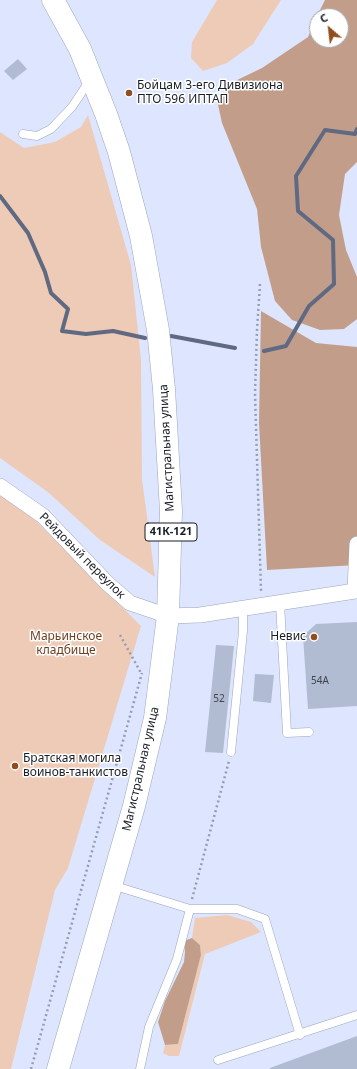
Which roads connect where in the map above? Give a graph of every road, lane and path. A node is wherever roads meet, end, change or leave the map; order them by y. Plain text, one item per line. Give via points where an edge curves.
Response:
1 (53, 0) edge
2 (91, 78) junction
3 (23, 134) dead end
4 (260, 284) dead end
5 (0, 486) edge
6 (357, 544) edge
7 (356, 591) edge
8 (280, 603) junction
9 (261, 606) junction
10 (243, 608) junction
11 (168, 616) junction
12 (120, 635) dead end
13 (309, 732) dead end
14 (231, 752) joint
15 (112, 885) junction
16 (190, 909) junction
17 (357, 1015) edge
18 (300, 1035) junction
19 (218, 1060) dead end
20 (31, 1069) edge
21 (58, 1069) edge
22 (140, 1069) edge

1 - 2 main road, Магистральная улица / 41К-121 via 80,49
2 - 3 lane via 72,107 51,129 38,136
2 - 11 main road, Магистральная улица / 41К-121 via 109,121 129,190 149,276 158,330 171,510
4 - 9 path via 256,393
5 - 11 street, Рейдовый переулок via 43,516 106,583 130,603
6 - 7 street
7 - 8 street
8 - 9 street
8 - 13 lane via 287,733
9 - 10 street
10 - 11 street via 200,615
10 - 14 lane via 244,631
11 - 15 main road, Магистральная улица / 41К-121 via 150,741
12 - 20 path via 142,674
14 - 16 path
15 - 16 lane
15 - 21 main road, Магистральная улица / 41К-121
16 - 18 lane via 237,909 265,919
16 - 22 lane via 177,959 149,1027
17 - 18 lane
18 - 19 lane

